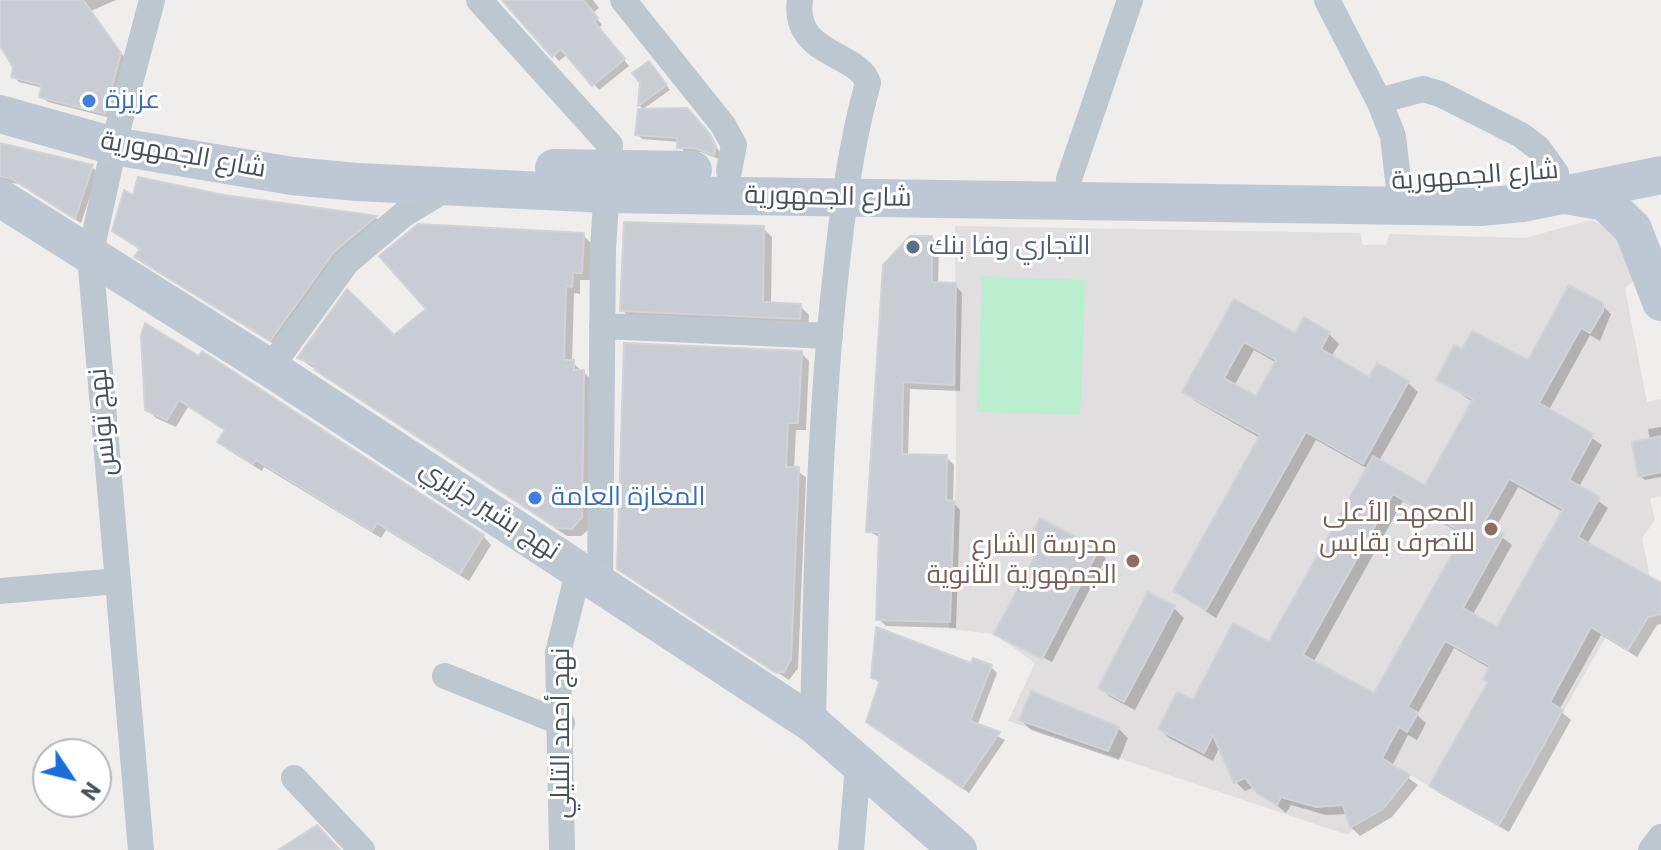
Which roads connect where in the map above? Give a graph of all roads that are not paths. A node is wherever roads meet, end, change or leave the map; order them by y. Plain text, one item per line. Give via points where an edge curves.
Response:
1 (152, 0) edge
2 (479, 0) edge
3 (623, 0) edge
4 (800, 0) edge
5 (1130, 0) edge
6 (1327, 0) edge
7 (0, 93) edge
8 (1379, 101) junction
9 (0, 114) edge
10 (116, 137) junction
11 (729, 171) junction
12 (1657, 174) edge
13 (1069, 179) junction
14 (608, 181) junction
15 (1558, 184) junction
16 (449, 187) junction
17 (845, 187) junction
18 (1400, 195) junction
19 (0, 198) edge
20 (90, 256) junction
21 (1660, 281) edge
22 (602, 326) junction
23 (830, 336) junction
24 (270, 368) junction
25 (589, 577) junction
26 (118, 581) junction
27 (0, 591) edge
28 (445, 676) dead end
29 (562, 723) junction
30 (813, 724) junction
31 (858, 765) junction
32 (294, 778) dead end
33 (1661, 837) edge
34 (141, 850) edge
35 (362, 850) edge
36 (562, 850) edge
37 (851, 850) edge
38 (958, 850) edge
39 (1651, 850) edge

1 - 10 street, نهج تونس
2 - 14 street, نهج أحمد التليلي via 604,135 612,156
3 - 11 street via 723,125 734,145
4 - 17 street via 798,13 813,40 868,78
5 - 13 street
6 - 8 street
7 - 10 main road, شارع الجمهورية
8 - 15 street via 1423,89 1440,94 1521,135 1538,148
8 - 18 street via 1393,136
9 - 10 main road, شارع الجمهورية
10 - 14 main road, شارع الجمهورية
10 - 16 main road, شارع الجمهورية via 292,176
10 - 20 street, نهج تونس
11 - 14 main road, شارع الجمهورية
11 - 17 main road, شارع الجمهورية
12 - 15 main road, شارع الجمهورية
13 - 17 main road, شارع الجمهورية
13 - 18 main road, شارع الجمهورية
14 - 16 main road, شارع الجمهورية
14 - 17 main road, شارع الجمهورية
14 - 22 street, نهج أحمد التليلي
15 - 18 main road, شارع الجمهورية via 1509,205
15 - 21 main road via 1605,202 1633,229
16 - 24 street via 404,214 347,262
17 - 18 main road, شارع الجمهورية
17 - 23 street
19 - 20 main road, نهج بشير جزيري
20 - 24 main road, نهج بشير جزيري
20 - 26 street, نهج تونس
22 - 23 street
22 - 25 street, نهج أحمد التليلي
23 - 30 street
24 - 25 main road, نهج بشير جزيري
25 - 29 street, نهج أحمد التليلي via 558,653
25 - 30 main road, نهج بشير جزيري
26 - 27 street
26 - 34 street, نهج تونس
28 - 29 street
29 - 36 street, نهج أحمد التليلي
30 - 31 main road, نهج بشير جزيري
31 - 37 street
31 - 38 main road, نهج بشير جزيري
32 - 35 street
33 - 39 street

